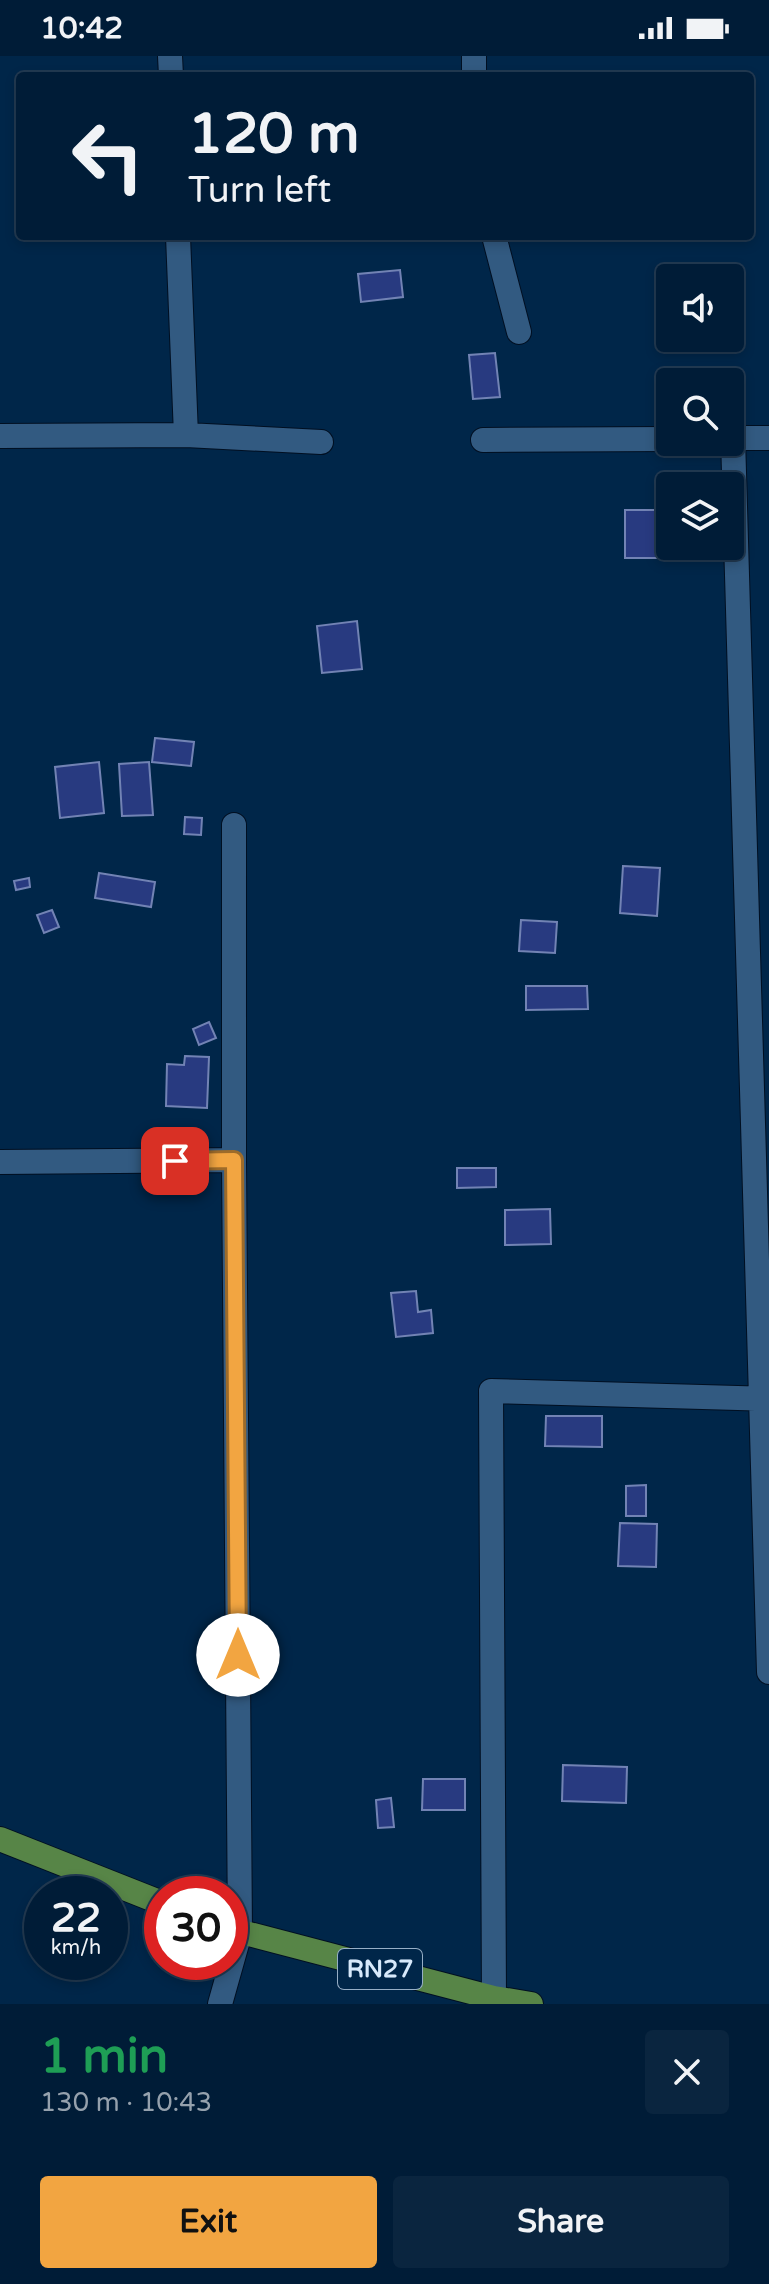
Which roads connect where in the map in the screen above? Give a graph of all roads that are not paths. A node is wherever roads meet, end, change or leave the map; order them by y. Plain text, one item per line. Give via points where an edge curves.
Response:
1 (178, 240) edge
2 (495, 240) edge
3 (519, 332) dead end
4 (186, 435) junction
5 (0, 436) edge
6 (744, 438) edge
7 (769, 438) edge
8 (656, 439) edge
9 (483, 440) dead end
10 (321, 442) dead end
11 (732, 456) edge
12 (234, 825) dead end
13 (234, 1160) junction
14 (0, 1162) edge
15 (765, 1399) edge
16 (769, 1672) edge
17 (0, 1839) edge
18 (235, 1876) edge
19 (144, 1896) edge
20 (248, 1934) edge
21 (225, 1980) edge
22 (494, 1998) junction
23 (220, 2004) edge
24 (531, 2004) edge

1 - 4 street
2 - 3 street
4 - 5 street
4 - 10 street
6 - 7 street
8 - 9 street
11 - 15 street
12 - 13 street
13 - 14 street
13 - 18 street
15 - 16 street
15 - 22 street via 491,1391
17 - 19 main road
20 - 22 main road, RN27
21 - 23 street
22 - 24 main road, RN27

